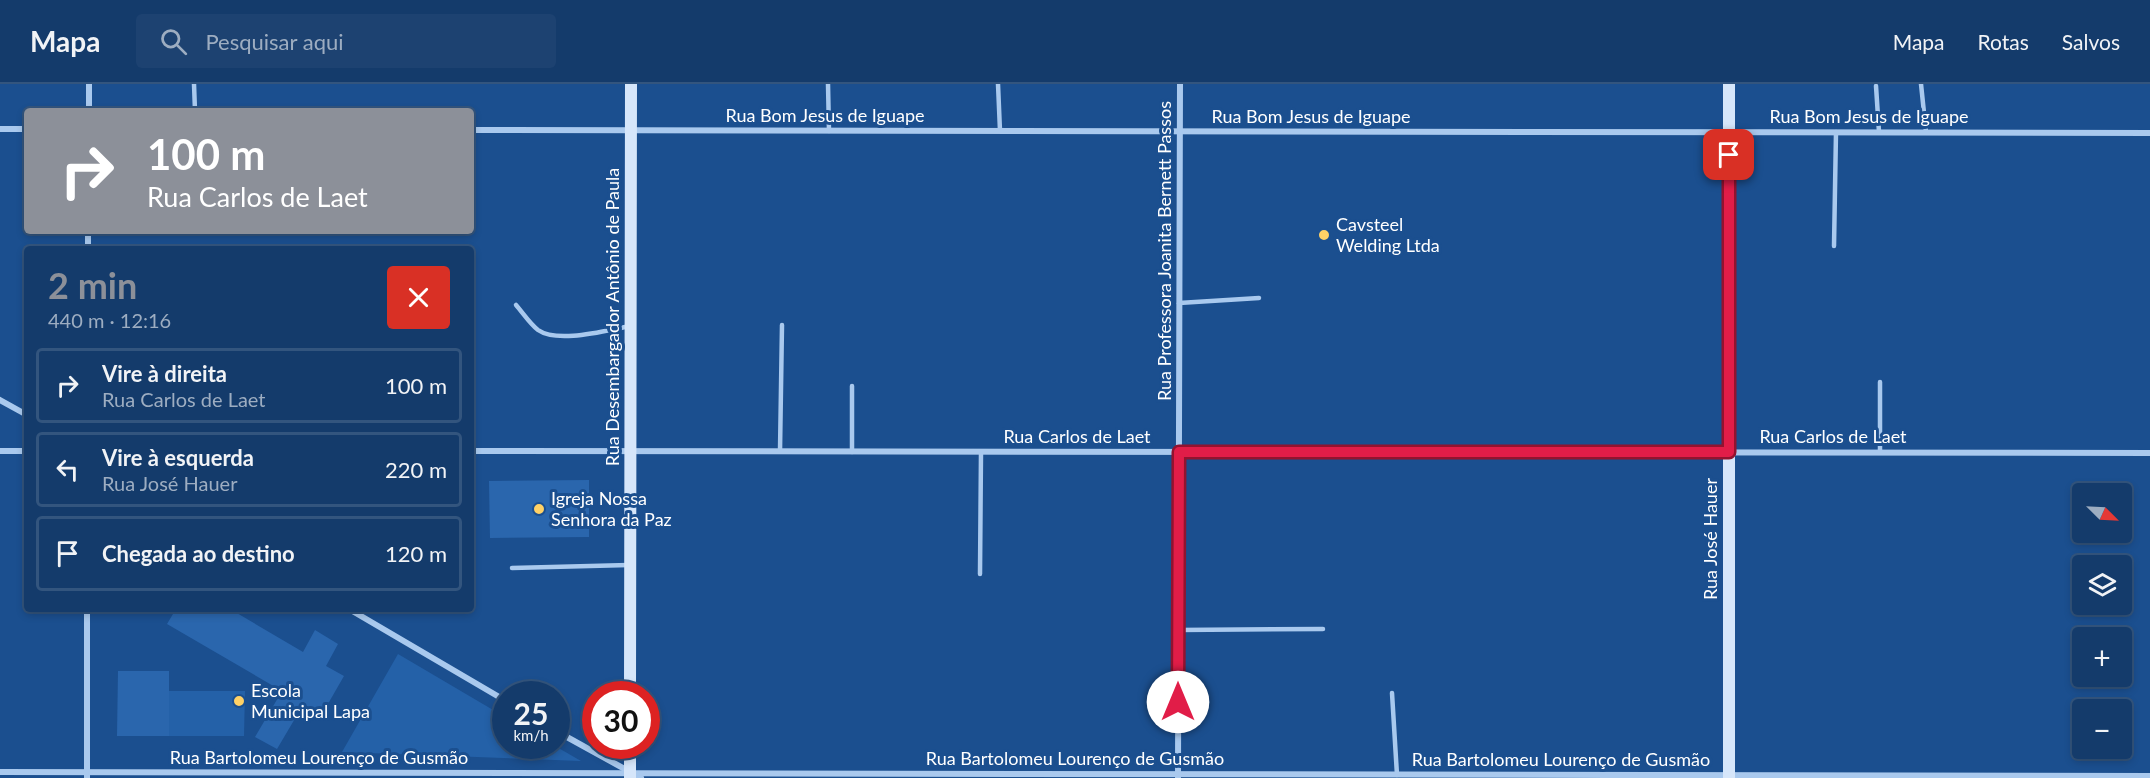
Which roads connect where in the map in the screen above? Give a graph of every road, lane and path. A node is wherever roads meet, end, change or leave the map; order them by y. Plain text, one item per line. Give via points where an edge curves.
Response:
1 (89, 84) edge
2 (194, 84) edge
3 (631, 84) edge
4 (828, 84) edge
5 (998, 84) edge
6 (1180, 84) edge
7 (1729, 84) edge
8 (1921, 84) edge
9 (1876, 86) dead end
10 (89, 108) edge
11 (195, 108) edge
12 (0, 129) edge
13 (24, 129) edge
14 (474, 130) edge
15 (631, 131) junction
16 (829, 131) junction
17 (1000, 131) junction
18 (1180, 132) junction
19 (1729, 132) junction
20 (1836, 132) junction
21 (1880, 132) junction
22 (1926, 132) junction
23 (2150, 133) edge
24 (1834, 246) dead end
25 (1259, 298) dead end
26 (1179, 303) junction
27 (516, 305) dead end
28 (782, 325) dead end
29 (630, 326) junction
30 (1880, 382) dead end
31 (852, 386) dead end
32 (0, 400) edge
33 (24, 413) edge
34 (0, 451) edge
35 (24, 451) edge
36 (474, 451) edge
37 (630, 451) junction
38 (780, 451) junction
39 (852, 452) junction
40 (981, 452) junction
41 (1179, 452) junction
42 (1729, 452) junction
43 (1880, 452) junction
44 (2150, 453) edge
45 (630, 565) junction
46 (512, 568) dead end
47 (980, 574) dead end
48 (87, 612) edge
49 (354, 612) edge
50 (1323, 629) dead end
51 (1178, 630) junction
52 (630, 681) edge
53 (492, 693) edge
54 (1392, 693) dead end
55 (570, 739) edge
56 (632, 759) edge
57 (0, 772) edge
58 (87, 775) edge
59 (1397, 775) junction
60 (546, 776) edge
61 (593, 776) edge
62 (634, 776) edge
63 (1178, 776) edge
64 (2150, 776) edge
65 (1729, 777) edge

1 - 10 street
2 - 11 lane
3 - 15 main road, Rua Desembargador Antônio de Paula
4 - 16 lane
5 - 17 lane
6 - 18 street, Rua Professora Joanita Bernett Passos
7 - 19 main road, Rua José Hauer
8 - 22 lane
9 - 21 lane
12 - 13 street
14 - 15 street, Rua Bom Jesus de Iguape
15 - 16 street, Rua Bom Jesus de Iguape
15 - 29 main road, Rua Desembargador Antônio de Paula
16 - 17 street, Rua Bom Jesus de Iguape
17 - 18 street, Rua Bom Jesus de Iguape
18 - 19 street, Rua Bom Jesus de Iguape
18 - 26 street, Rua Professora Joanita Bernett Passos
19 - 20 street, Rua Bom Jesus de Iguape
19 - 42 main road, Rua José Hauer
20 - 21 street, Rua Bom Jesus de Iguape
20 - 24 lane
21 - 22 street, Rua Bom Jesus de Iguape
22 - 23 street, Rua Bom Jesus de Iguape
25 - 26 lane
26 - 41 street, Rua Professora Joanita Bernett Passos
27 - 29 lane via 539,330 553,335 564,337
28 - 38 lane
29 - 37 main road, Rua Desembargador Antônio de Paula
30 - 43 lane
31 - 39 lane
32 - 33 street
34 - 35 street
36 - 37 street, Rua Carlos de Laet
37 - 38 street, Rua Carlos de Laet
37 - 45 main road, Rua Desembargador Antônio de Paula
38 - 39 street, Rua Carlos de Laet
39 - 40 street, Rua Carlos de Laet
40 - 41 street, Rua Carlos de Laet
40 - 47 lane
41 - 42 street, Rua Carlos de Laet
41 - 51 street, Rua Professora Joanita Bernett Passos
42 - 43 street, Rua Carlos de Laet
42 - 65 main road, Rua José Hauer
43 - 44 street, Rua Carlos de Laet
45 - 46 lane
45 - 52 main road, Rua Desembargador Antônio de Paula
48 - 58 street
49 - 53 street
50 - 51 lane
51 - 63 street, Rua Professora Joanita Bernett Passos
54 - 59 lane
55 - 62 street
56 - 62 main road
57 - 58 street, Rua Bartolomeu Lourenço de Gusmão
58 - 60 street, Rua Bartolomeu Lourenço de Gusmão
59 - 63 street, Rua Bartolomeu Lourenço de Gusmão
59 - 65 street, Rua Bartolomeu Lourenço de Gusmão
60 - 61 street, Rua Bartolomeu Lourenço de Gusmão
61 - 62 street, Rua Bartolomeu Lourenço de Gusmão
62 - 63 street, Rua Bartolomeu Lourenço de Gusmão
64 - 65 street, Rua Bartolomeu Lourenço de Gusmão

